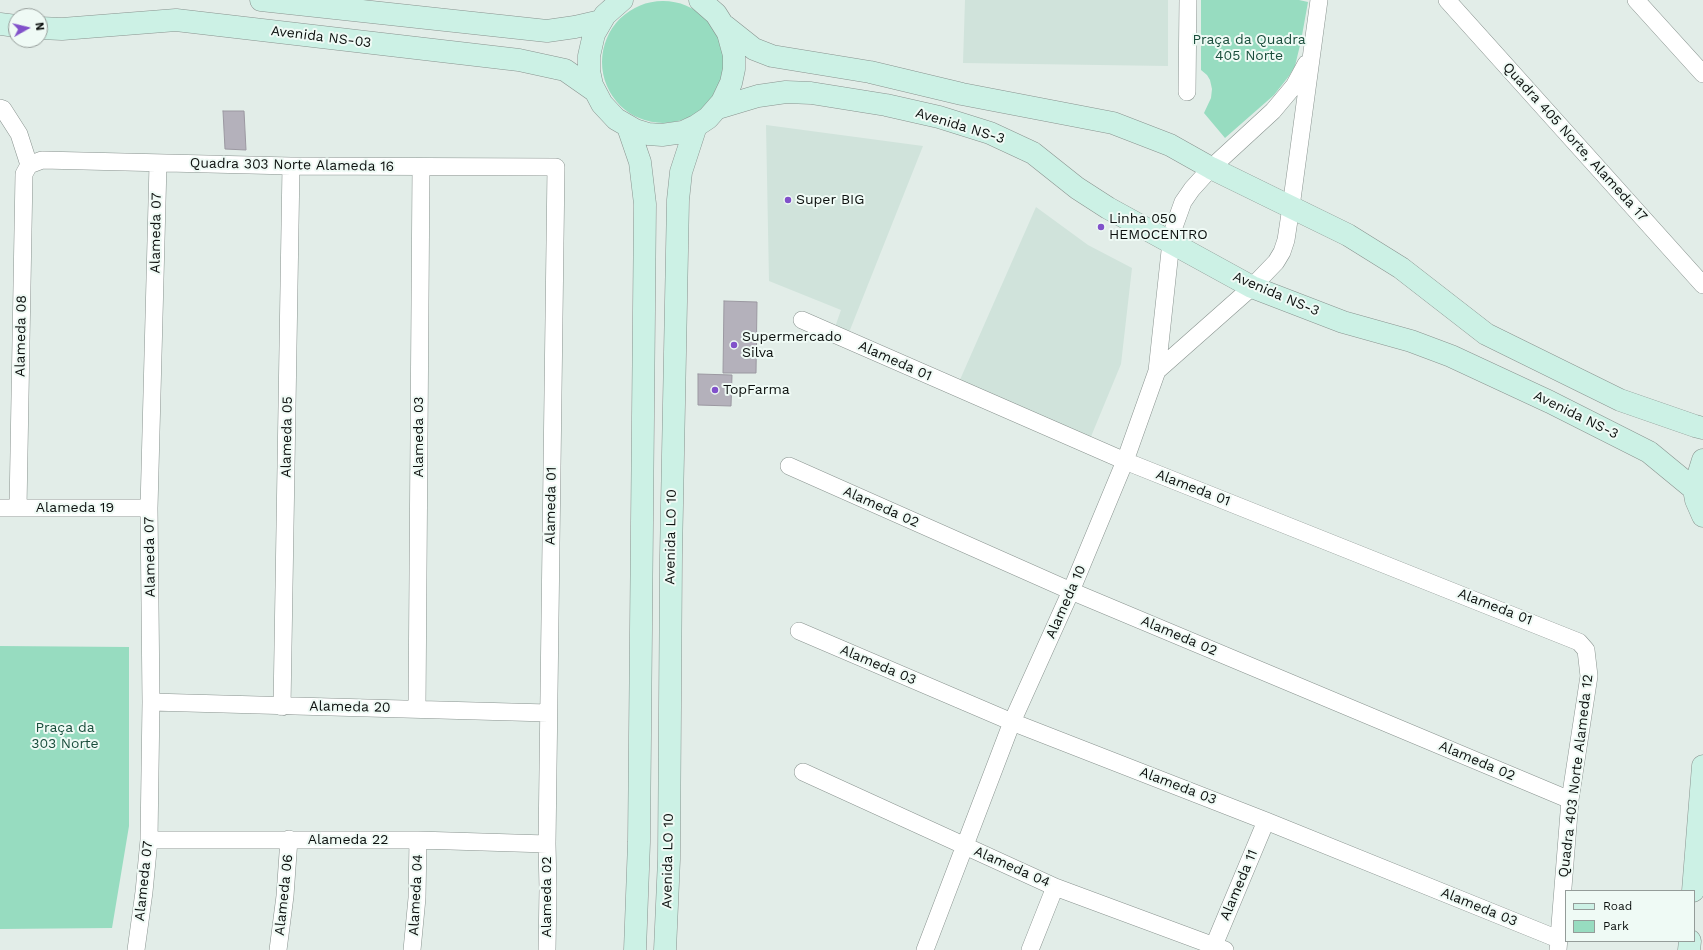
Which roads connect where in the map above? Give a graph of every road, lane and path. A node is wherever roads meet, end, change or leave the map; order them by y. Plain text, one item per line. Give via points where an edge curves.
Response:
1 (261, 0) edge
2 (622, 0) edge
3 (700, 0) edge
4 (1188, 0) edge
5 (1319, 0) edge
6 (1447, 0) edge
7 (1636, 0) edge
8 (374, 6) edge
9 (601, 21) junction
10 (725, 26) junction
11 (48, 28) edge
12 (1311, 51) junction
13 (1703, 74) edge
14 (595, 92) junction
15 (1187, 92) dead end
16 (0, 108) edge
17 (718, 108) junction
18 (696, 126) junction
19 (628, 127) junction
20 (158, 164) junction
21 (29, 165) junction
22 (292, 166) junction
23 (421, 167) junction
24 (556, 167) joint
25 (1210, 168) junction
26 (1292, 207) junction
27 (1171, 242) junction
28 (1703, 285) edge
29 (1252, 287) junction
30 (802, 320) dead end
31 (1157, 371) junction
32 (1703, 428) edge
33 (1703, 460) edge
34 (1125, 461) junction
35 (789, 466) dead end
36 (1694, 489) junction
37 (0, 508) edge
38 (18, 508) junction
39 (149, 508) junction
40 (1703, 516) edge
41 (1071, 591) junction
42 (799, 631) dead end
43 (1586, 650) joint
44 (151, 702) junction
45 (282, 707) junction
46 (417, 708) junction
47 (548, 713) junction
48 (1012, 722) junction
49 (1703, 766) edge
50 (803, 772) dead end
51 (1570, 800) junction
52 (1266, 820) junction
53 (289, 839) junction
54 (149, 840) junction
55 (418, 840) junction
56 (547, 844) junction
57 (964, 845) junction
58 (1055, 887) junction
59 (1693, 890) edge
60 (1558, 945) edge
61 (1217, 948) edge
62 (136, 950) edge
63 (278, 950) edge
64 (412, 950) edge
65 (547, 950) edge
66 (634, 950) edge
67 (665, 950) edge
68 (925, 950) edge
69 (1030, 950) edge

1 - 8 street
2 - 9 street, Avenida NS-3
3 - 10 street, Avenida NS-3
4 - 15 street
5 - 12 street
6 - 28 street, Quadra 405 Norte, Alameda 17
7 - 13 street
8 - 9 street via 548,31
9 - 14 street, Avenida NS-3 via 594,34 589,56 590,78
10 - 17 street, Avenida NS-3 via 733,47 734,69 729,90
10 - 25 street, Avenida NS-3 via 754,49 772,56 870,72 962,94 1113,124 1170,145
11 - 14 street, Avenida NS-03 via 169,20 519,60 565,70
12 - 25 street via 1300,75 1286,96
12 - 26 street, Alameda 10
14 - 19 street, Avenida NS-3 via 611,115
16 - 21 street via 19,134
17 - 18 street, Avenida NS-3
17 - 27 street, Avenida NS-3 via 758,96 786,92 811,93 886,105 939,117 990,133 1033,153 1092,199
18 - 19 street, Avenida NS-3 via 683,132 662,135
18 - 67 street, Avenida LO 10 via 682,172 678,200
19 - 66 street, Avenida LO 10 via 640,162 645,204 639,857
20 - 21 street, Quadra 303 Norte Alameda 16 via 42,160
20 - 22 street, Quadra 303 Norte Alameda 16
20 - 39 street, Alameda 07
21 - 38 street, Alameda 08 via 24,174
22 - 23 street, Quadra 303 Norte Alameda 16
22 - 45 street, Alameda 05
23 - 24 street, Quadra 303 Norte Alameda 16
23 - 46 street, Alameda 03
24 - 47 street, Alameda 01
25 - 26 street, Avenida NS-3
25 - 27 street via 1183,202
26 - 29 street, Alameda 10 via 1282,252
26 - 32 street, Avenida NS-3 via 1348,235 1401,268 1486,334 1620,400
27 - 29 street, Avenida NS-3
27 - 31 street
29 - 31 street, Alameda 10
29 - 36 street, Avenida NS-3 via 1343,322 1451,356 1649,452
30 - 34 street, Alameda 01
31 - 34 street, Alameda 10
33 - 36 street
34 - 41 street, Alameda 10
34 - 43 street, Alameda 01 via 1573,638
35 - 41 street, Alameda 02
36 - 40 street
37 - 38 street, Alameda 19
38 - 39 street, Alameda 19
39 - 44 street, Alameda 07
41 - 48 street, Alameda 10
41 - 51 street, Alameda 02
42 - 48 street, Alameda 03
43 - 51 street, Quadra 403 Norte Alameda 12 via 1589,676
44 - 45 street, Alameda 20
44 - 54 street, Alameda 07
45 - 46 street, Alameda 20
46 - 47 street, Alameda 20
47 - 56 street, Alameda 01
48 - 52 street, Alameda 03
48 - 57 street, Alameda 10
49 - 59 street
50 - 57 street, Alameda 04
51 - 60 street, Quadra 403 Norte Alameda 12
52 - 60 street, Alameda 03
52 - 61 street, Alameda 11
53 - 54 street, Alameda 22
53 - 55 street, Alameda 22
53 - 63 street, Alameda 06
54 - 62 street, Alameda 07
55 - 56 street, Alameda 22
55 - 64 street, Alameda 04 via 417,898
56 - 65 street, Alameda 02
57 - 58 street, Alameda 04
57 - 68 street, Alameda 10
58 - 61 street, Alameda 04
58 - 69 street

